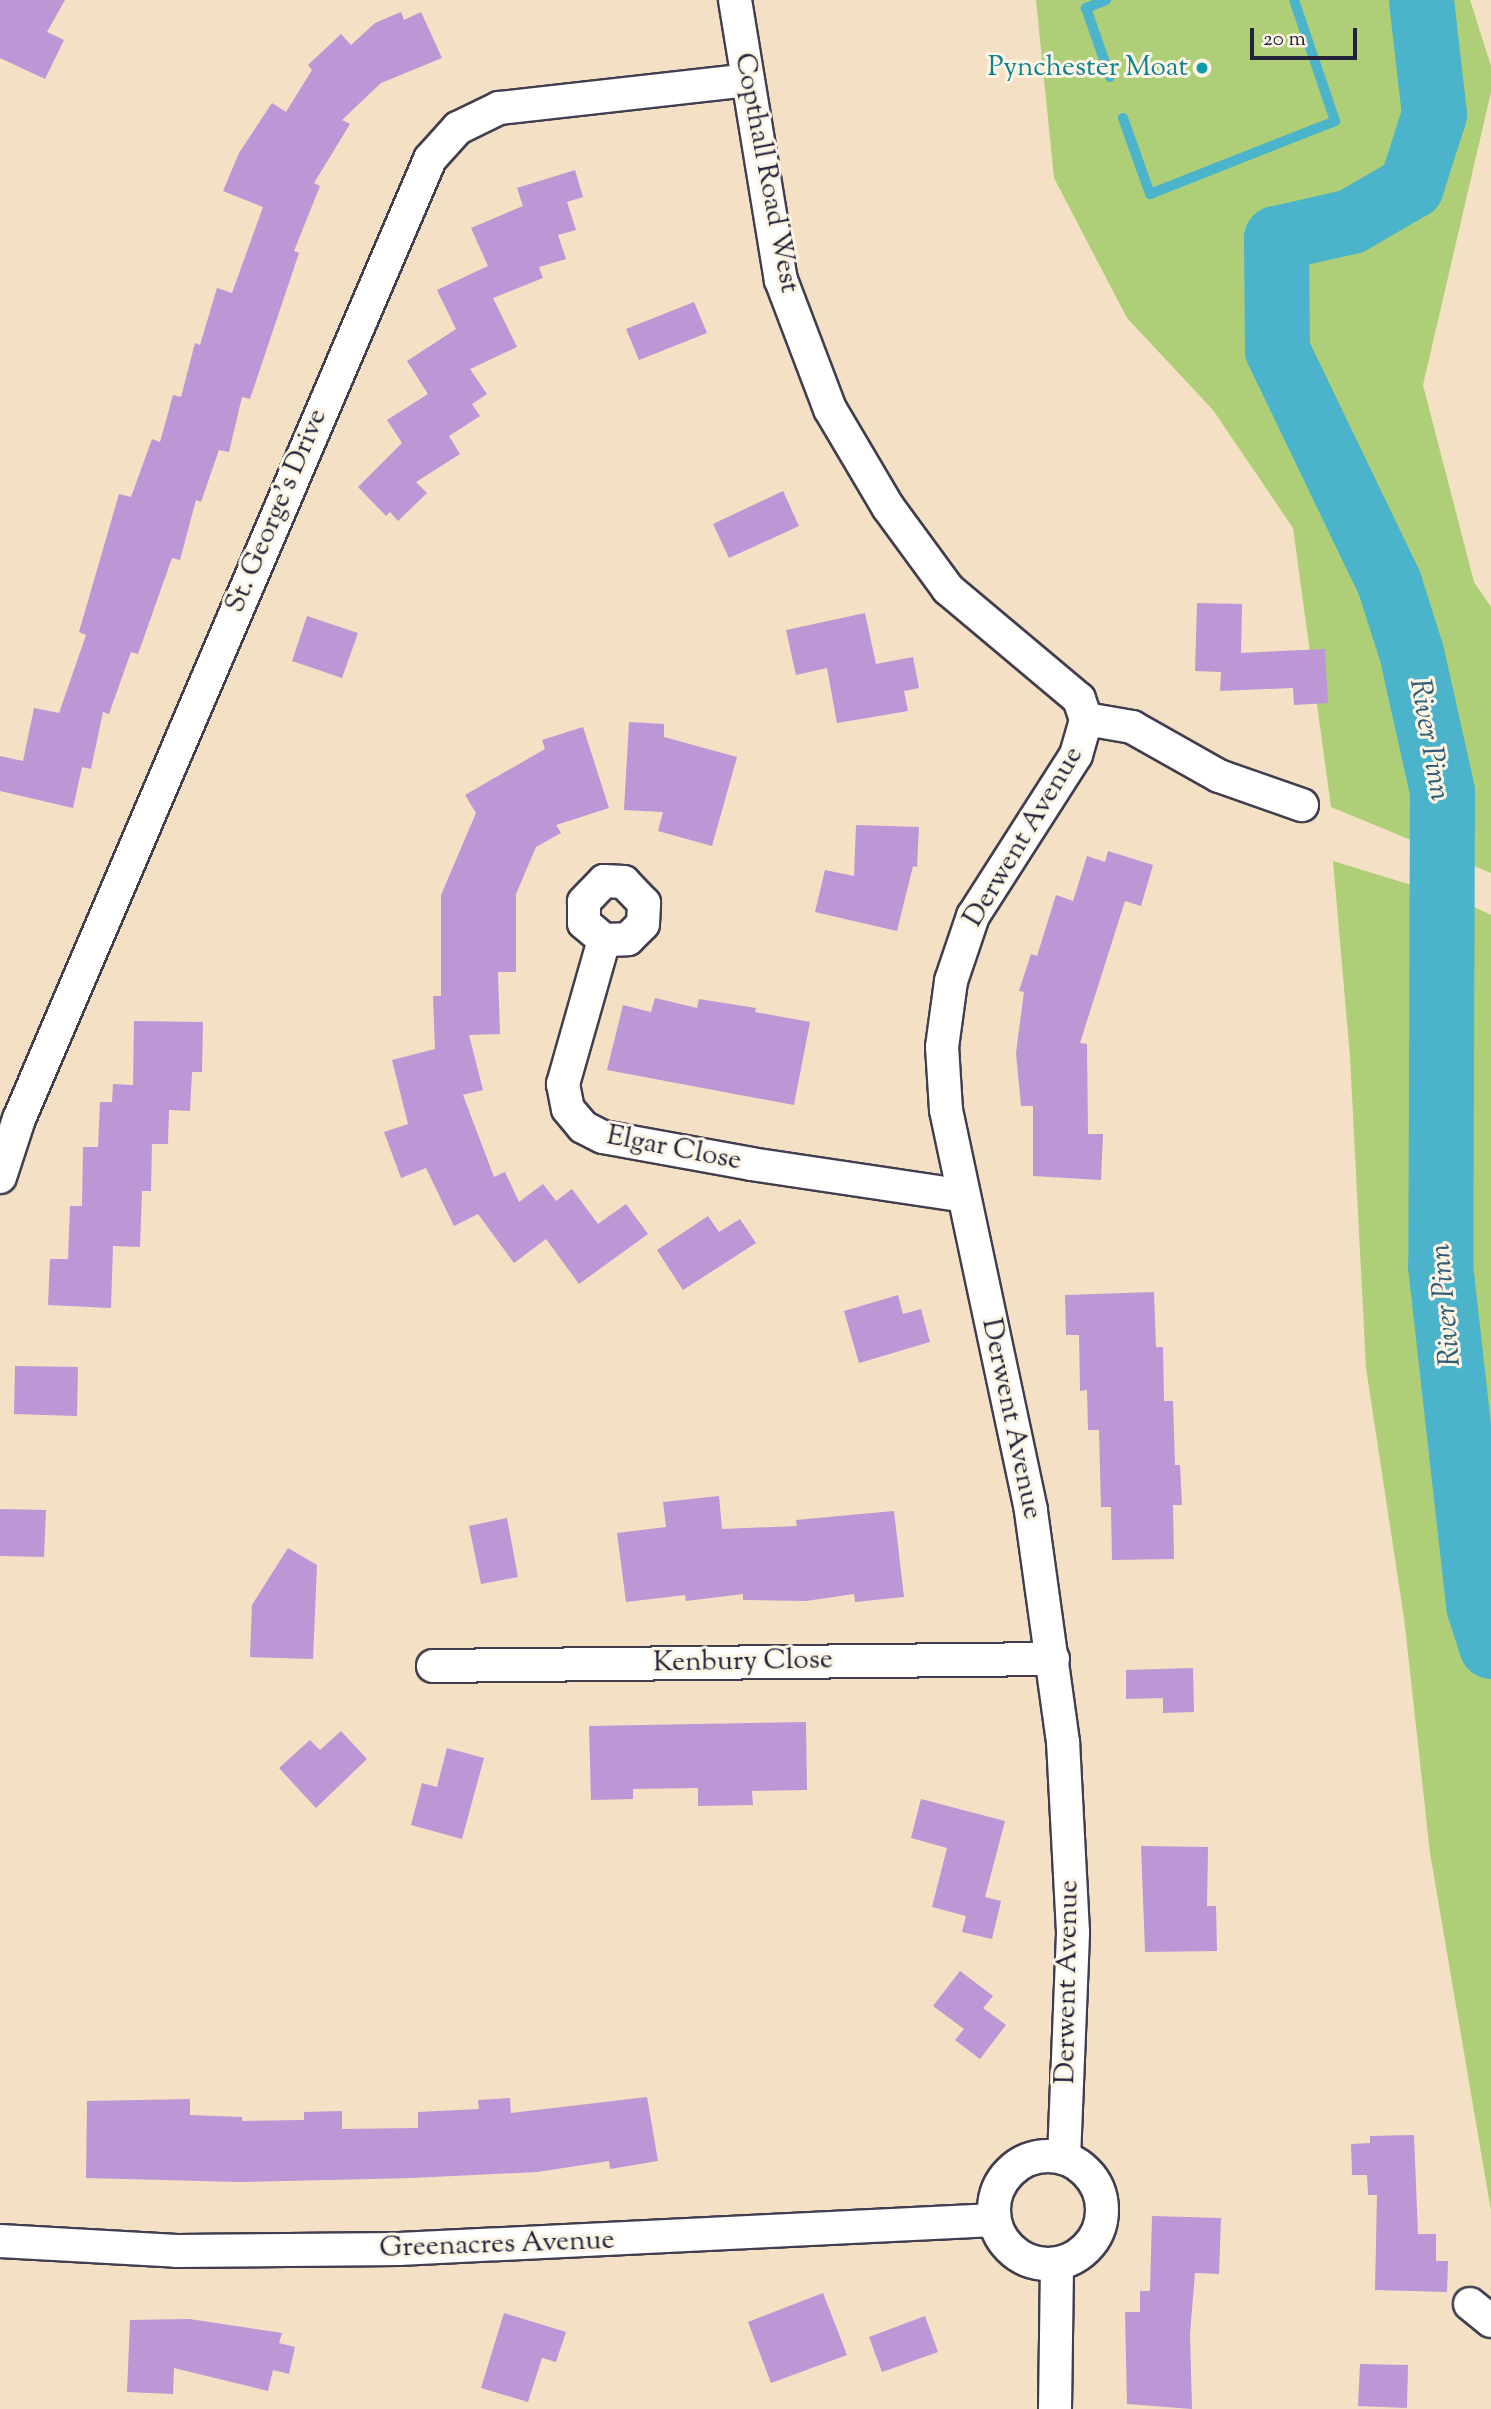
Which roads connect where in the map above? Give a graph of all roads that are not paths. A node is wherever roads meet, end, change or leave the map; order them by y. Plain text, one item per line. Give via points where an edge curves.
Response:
1 (735, 0) edge
2 (747, 80) junction
3 (1086, 719) junction
4 (1303, 805) dead end
5 (604, 940) dead end
6 (0, 1177) edge
7 (964, 1196) junction
8 (1053, 1659) junction
9 (433, 1666) dead end
10 (1064, 2158) junction
11 (994, 2220) junction
12 (0, 2241) edge
13 (1057, 2264) junction
14 (1055, 2409) edge

1 - 2 street, Copthall Road West
2 - 3 street, Copthall Road West via 781,280 830,409 888,507 948,589 1079,699
2 - 6 street, St. George's Drive via 499,108 458,128 430,159 19,1119
3 - 4 street via 1132,727 1219,776
3 - 7 street, Derwent Avenue via 1076,755 973,916 951,981 943,1079
5 - 7 street, Elgar Close via 563,1084 568,1109 583,1127 603,1137
7 - 8 street, Derwent Avenue via 1031,1510
8 - 9 street, Kenbury Close
8 - 10 street, Derwent Avenue via 1063,1742 1073,1933
10 - 11 street via 1045,2155 1010,2170 993,2203
10 - 13 street via 1094,2180 1102,2197 1103,2216 1086,2250
11 - 12 street, Greenacres Avenue via 399,2249 177,2251
11 - 13 street via 1006,2245 1020,2257 1038,2264
13 - 14 street

